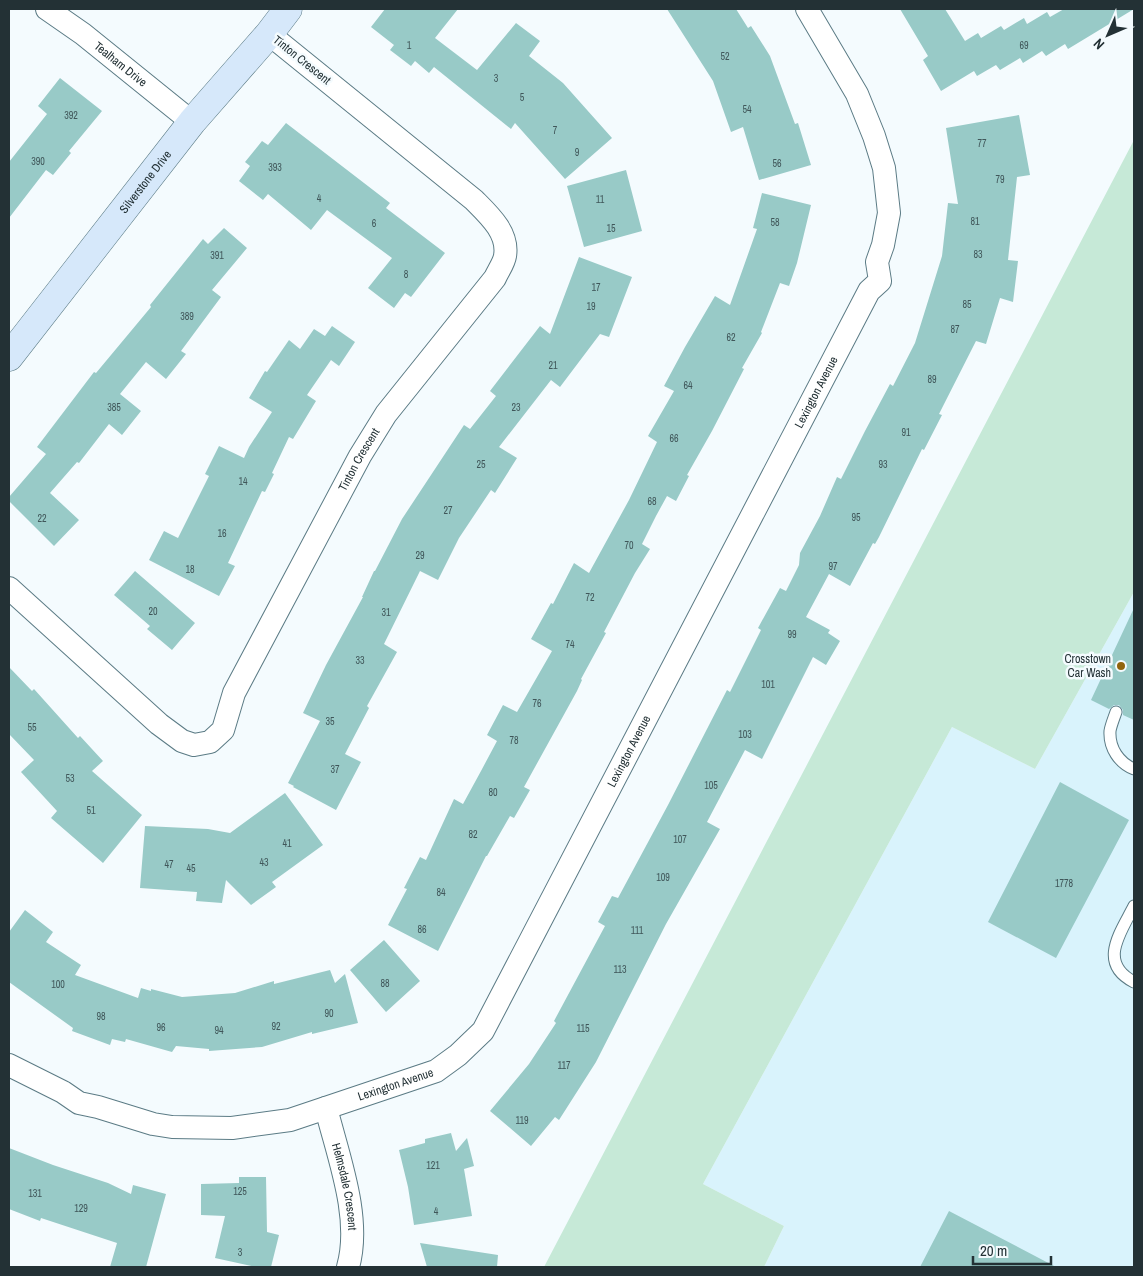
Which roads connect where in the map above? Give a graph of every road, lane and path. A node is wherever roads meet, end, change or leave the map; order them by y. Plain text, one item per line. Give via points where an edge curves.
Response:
1 (47, 9) edge
2 (288, 9) edge
3 (807, 9) edge
4 (269, 34) junction
5 (192, 122) junction
6 (9, 357) edge
7 (9, 588) edge
8 (1116, 712) dead end
9 (1134, 769) edge
10 (1134, 906) edge
11 (1134, 982) edge
12 (9, 1065) edge
13 (326, 1108) junction
14 (348, 1267) edge

1 - 5 street, Tealham Drive
2 - 4 street, Silverstone Drive
3 - 13 street, Lexington Avenue via 857,94 884,168 889,212 877,262 880,281 869,292 483,1031 436,1071
4 - 5 street, Silverstone Drive
4 - 7 street, Tinton Crescent via 474,200 496,223 505,242 505,257 495,278 386,414 360,456 234,693 223,730 210,742 194,745 166,730
5 - 6 street, Silverstone Drive
8 - 9 lane via 1110,731 1114,753
10 - 11 lane via 1114,945 1115,962 1124,977
12 - 13 street, Lexington Avenue via 79,1103 172,1127 232,1128 290,1120
13 - 14 street, Helmsdale Crescent via 349,1198 351,1256

